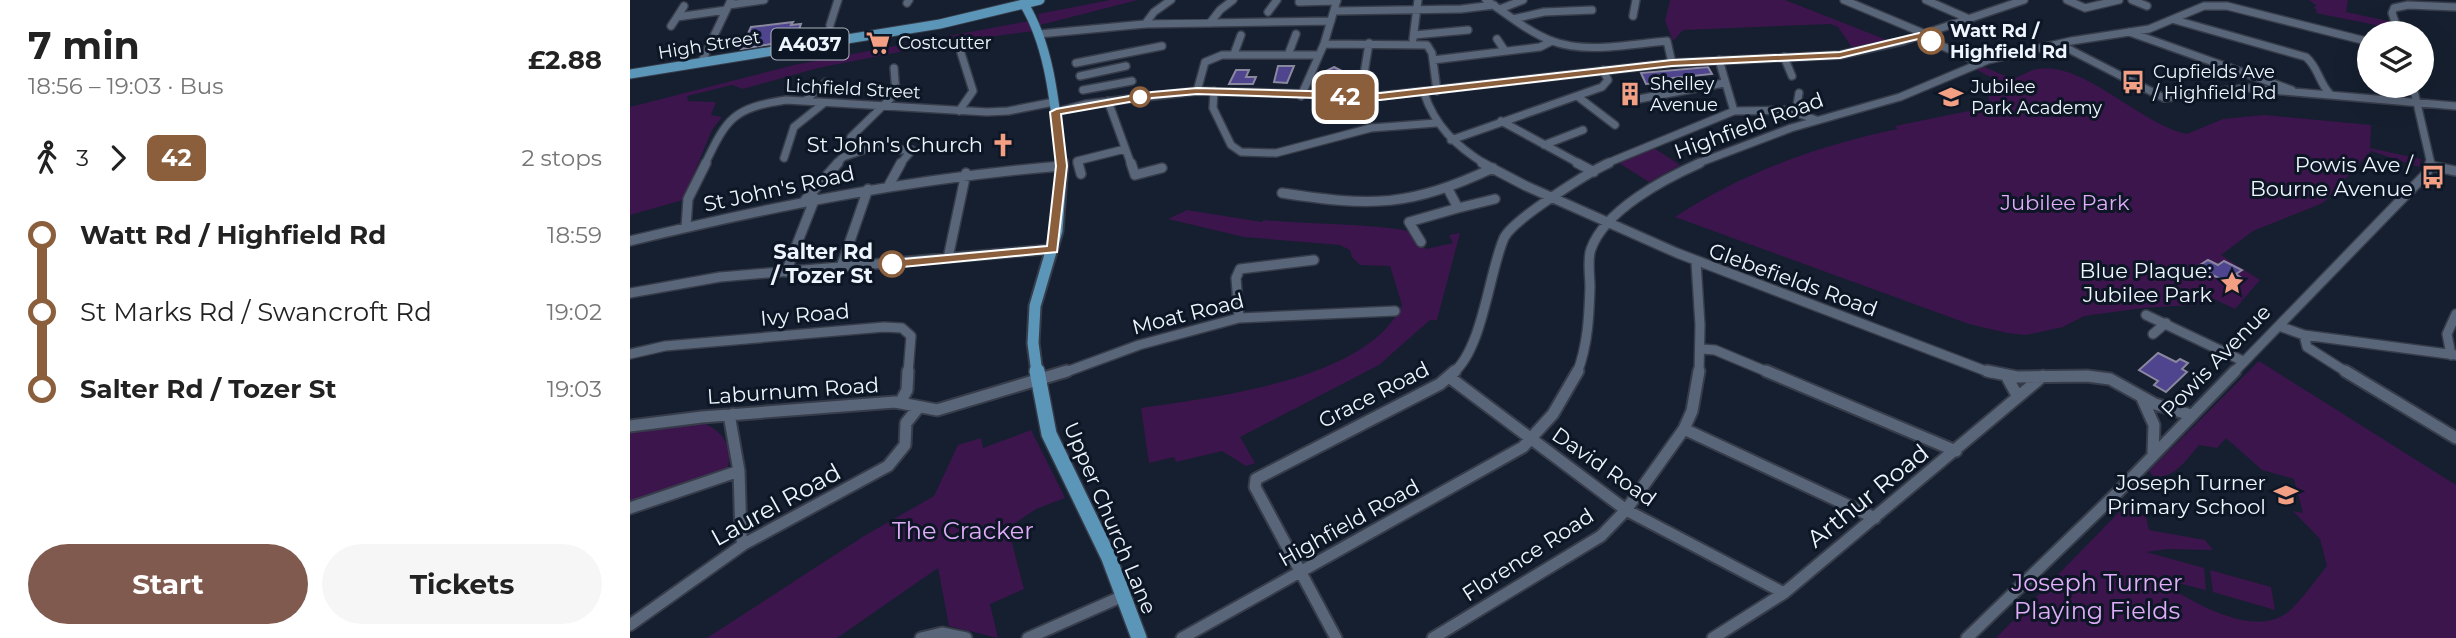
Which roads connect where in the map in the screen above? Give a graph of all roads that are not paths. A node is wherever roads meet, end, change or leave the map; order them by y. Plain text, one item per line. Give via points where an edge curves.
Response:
1 (764, 0) edge
2 (838, 0) edge
3 (1040, 0) edge
4 (1171, 0) edge
5 (1233, 0) edge
6 (1277, 0) edge
7 (1418, 0) edge
8 (1523, 0) edge
9 (1636, 0) edge
10 (1844, 0) edge
11 (1926, 0) edge
12 (2021, 0) edge
13 (2067, 0) edge
14 (2119, 0) edge
15 (2132, 0) edge
16 (1337, 1) edge
17 (1304, 3) edge
18 (1024, 4) junction
19 (729, 5) edge
20 (1493, 5) edge
21 (684, 6) dead end
22 (2147, 6) dead end
23 (2456, 6) edge
24 (1592, 10) dead end
25 (1335, 11) junction
26 (1416, 11) junction
27 (1268, 12) dead end
28 (1633, 16) dead end
29 (677, 17) junction
30 (1967, 18) junction
31 (1513, 19) junction
32 (2175, 20) junction
33 (1331, 21) junction
34 (2395, 21) edge
35 (1210, 23) junction
36 (1145, 24) junction
37 (671, 26) dead end
38 (830, 26) dead end
39 (1468, 30) dead end
40 (2128, 32) junction
41 (1039, 34) junction
42 (1241, 34) dead end
43 (1296, 34) dead end
44 (1921, 34) junction
45 (1413, 39) junction
46 (1497, 39) dead end
47 (2357, 39) edge
48 (1552, 41) junction
49 (1369, 43) junction
50 (1324, 44) junction
51 (2059, 44) junction
52 (1162, 46) dead end
53 (1505, 51) junction
54 (961, 53) dead end
55 (1122, 54) junction
56 (1234, 54) junction
57 (1288, 55) junction
58 (1319, 55) junction
59 (1784, 57) junction
60 (1433, 60) junction
61 (1719, 60) junction
62 (702, 61) junction
63 (1076, 63) dead end
64 (1672, 63) junction
65 (1981, 63) junction
66 (1126, 66) junction
67 (894, 68) dead end
68 (1603, 70) junction
69 (630, 74) edge
70 (1364, 75) dead end
71 (1080, 76) dead end
72 (1792, 76) dead end
73 (1132, 81) junction
74 (826, 82) dead end
75 (1724, 83) junction
76 (1083, 90) dead end
77 (1197, 91) junction
78 (1214, 91) junction
79 (1437, 91) junction
80 (2295, 92) junction
81 (1424, 93) junction
82 (1799, 93) dead end
83 (1301, 96) junction
84 (1577, 96) junction
85 (2331, 96) junction
86 (1137, 97) junction
87 (2416, 98) edge
88 (804, 101) junction
89 (1108, 102) junction
90 (824, 103) junction
91 (2418, 104) junction
92 (885, 106) junction
93 (2456, 106) edge
94 (1055, 107) junction
95 (1636, 108) dead end
96 (959, 111) junction
97 (1734, 111) junction
98 (1796, 111) junction
99 (1816, 120) junction
100 (1501, 121) junction
101 (1436, 123) junction
102 (1615, 125) dead end
103 (1583, 130) dead end
104 (851, 137) dead end
105 (1451, 140) junction
106 (881, 144) dead end
107 (1544, 145) junction
108 (1125, 149) junction
109 (897, 150) dead end
110 (784, 158) dead end
111 (1062, 166) junction
112 (2431, 166) junction
113 (1162, 168) dead end
114 (1493, 168) junction
115 (1594, 172) junction
116 (2456, 172) edge
117 (966, 173) junction
118 (1081, 174) dead end
119 (890, 185) junction
120 (1448, 188) junction
121 (868, 189) junction
122 (1282, 192) dead end
123 (1551, 197) junction
124 (815, 198) junction
125 (1495, 199) dead end
126 (804, 200) junction
127 (1458, 208) junction
128 (1606, 223) junction
129 (686, 227) junction
130 (630, 241) edge
131 (1421, 242) dead end
132 (1053, 249) junction
133 (948, 258) junction
134 (1314, 260) dead end
135 (1696, 262) junction
136 (841, 267) junction
137 (786, 272) junction
138 (630, 293) edge
139 (1395, 311) dead end
140 (2456, 314) edge
141 (2146, 315) dead end
142 (1239, 318) junction
143 (2166, 323) junction
144 (2279, 326) junction
145 (2153, 334) dead end
146 (2304, 335) junction
147 (1702, 349) junction
148 (630, 354) edge
149 (2453, 355) edge
150 (2243, 360) junction
151 (2043, 376) junction
152 (1449, 377) junction
153 (2007, 377) junction
154 (1038, 382) junction
155 (2140, 395) junction
156 (2018, 397) junction
157 (900, 403) junction
158 (918, 408) junction
159 (733, 414) junction
160 (2191, 415) junction
161 (630, 426) edge
162 (1684, 429) junction
163 (2456, 438) edge
164 (1531, 440) junction
165 (1956, 451) junction
166 (2152, 457) junction
167 (739, 471) junction
168 (630, 508) edge
169 (1626, 510) junction
170 (1875, 517) junction
171 (744, 544) junction
172 (1301, 571) junction
173 (1784, 593) junction
174 (1123, 596) junction
175 (630, 625) edge
176 (921, 638) edge
177 (965, 638) edge
178 (1028, 638) edge
179 (1139, 638) edge
180 (1182, 638) edge
181 (1336, 638) edge
182 (1433, 638) edge
183 (1713, 638) edge
184 (1967, 638) edge

1 - 19 street
2 - 38 street
3 - 18 main road, High Street / A4037
4 - 36 street
5 - 35 street
6 - 27 street
7 - 26 street
8 - 20 street
9 - 28 street
10 - 44 street
11 - 30 street
12 - 30 street, Lichfield Street
13 - 14 street via 2085,8
15 - 22 street
16 - 17 street
16 - 25 street
18 - 41 main road, Upper Church Lane
18 - 62 main road, High Street / A4037 via 930,26
19 - 29 street
19 - 62 street
20 - 26 street
20 - 31 street
21 - 29 street
23 - 34 street via 2394,8
24 - 31 street
25 - 26 street
25 - 33 street
26 - 45 street
29 - 37 street
30 - 44 street, Lichfield Street
31 - 48 street
32 - 40 street, Highfield Road
32 - 47 street, Highfield Road via 2203,4 2213,4
32 - 85 street via 2306,57 2317,66 2323,90
33 - 35 street
33 - 50 street
35 - 36 street
36 - 41 street
39 - 45 street
40 - 51 street, Highfield Road
40 - 80 street
41 - 94 main road, Upper Church Lane
42 - 56 street
43 - 57 street
44 - 59 street, Lichfield Street via 1840,55
44 - 65 street
45 - 49 street
45 - 60 street via 1431,48
46 - 53 street
48 - 53 street
48 - 64 street via 1583,46 1667,41
49 - 50 street
49 - 70 street
50 - 58 street
51 - 65 street, Highfield Road
51 - 80 street via 2164,97 2235,89
52 - 55 street
53 - 60 street
54 - 96 street via 973,91
55 - 63 street
55 - 66 street
56 - 57 street
56 - 77 street via 1205,62
57 - 58 street
58 - 83 street
59 - 61 street, Lichfield Street
59 - 72 street
60 - 79 street
61 - 64 street, Lichfield Street
61 - 75 street
62 - 69 main road, High Street / A4037
64 - 68 street, Lichfield Street
65 - 99 street, Highfield Road via 1884,103
66 - 71 street
66 - 73 street
67 - 92 street via 896,93
68 - 79 street, Lichfield Street
68 - 84 street via 1608,80 1605,86
73 - 76 street
73 - 86 street
74 - 88 street
75 - 95 street via 1628,101
75 - 97 street
77 - 78 street, Lichfield Street
77 - 86 street, Lichfield Street
78 - 83 street, Lichfield Street
78 - 101 street via 1213,107 1231,145 1247,155 1285,151 1371,128
79 - 81 street, Lichfield Street
80 - 85 street
81 - 83 street, Lichfield Street
81 - 101 street, Glebefields Road
82 - 98 street
84 - 100 street
84 - 102 street
85 - 91 street
86 - 89 street, Lichfield Street
87 - 91 street
88 - 90 street, Lichfield Street
88 - 129 street, Lichfield Street via 761,104 730,119 688,199
89 - 94 street, Lichfield Street
89 - 108 street
90 - 92 street, Lichfield Street
90 - 110 street via 794,127
91 - 93 street
91 - 112 street
92 - 96 street, Lichfield Street
92 - 104 street
94 - 96 street, Lichfield Street
94 - 111 main road, Upper Church Lane
97 - 98 street
97 - 115 street, Grace Road
98 - 99 street
99 - 128 street, Highfield Road via 1669,177
100 - 105 street
100 - 107 street
101 - 105 street, Glebefields Road
103 - 107 street
105 - 114 street, Glebefields Road
106 - 126 street via 843,157
107 - 115 street
108 - 113 street via 1135,175
108 - 118 street via 1077,161
109 - 119 street via 912,150 895,170
111 - 117 street, St John's Road
111 - 132 main road, Upper Church Lane
112 - 116 street
112 - 144 street, Powis Avenue
114 - 120 street
114 - 123 street, Glebefields Road
115 - 123 street, Grace Road
117 - 119 street, St John's Road
117 - 133 street
119 - 121 street, St John's Road
120 - 122 street via 1396,201 1325,200
120 - 127 street
121 - 124 street, St John's Road
121 - 136 street
123 - 128 street, Glebefields Road
123 - 152 street, Grace Road via 1505,235 1482,317 1465,357
124 - 126 street, St John's Road
124 - 137 street
125 - 127 street
126 - 129 street, St John's Road
127 - 131 street via 1409,222
128 - 135 street, Glebefields Road
128 - 164 street, Highfield Road via 1590,250 1583,357 1564,397
129 - 130 street, St John's Road
132 - 133 street
132 - 154 main road, Upper Church Lane via 1035,306
133 - 136 street
134 - 142 street via 1240,269 1236,278
135 - 147 street, Florence Road
135 - 153 street, Glebefields Road
136 - 137 street
137 - 138 street via 720,277
139 - 142 street, Moat Road
140 - 149 street via 2444,342
141 - 143 street
142 - 154 street, Moat Road via 1139,345
143 - 145 street
143 - 150 street
144 - 146 street
144 - 150 street, Powis Avenue
146 - 149 street
146 - 163 street via 2313,352
147 - 162 street, Florence Road via 1692,416
147 - 165 street via 1715,350
148 - 157 street, Ivy Road via 672,346 902,328 911,335 908,390
150 - 160 street, Powis Avenue
151 - 153 street, Glebefields Road
151 - 155 street, Glebefields Road via 2110,379
151 - 156 street, Arthur Road
152 - 164 street, David Road
152 - 172 street, Grace Road via 1256,479 1255,487
153 - 156 street
154 - 158 street, Laburnum Road via 951,407
154 - 174 main road, Upper Church Lane via 1049,434
155 - 160 street, Glebefields Road
155 - 166 street via 2157,438
156 - 165 street, Arthur Road
157 - 158 street, Laburnum Road
157 - 159 street, Laburnum Road
158 - 171 street, Laurel Road via 906,423 905,445 888,466
159 - 161 street, Laburnum Road
159 - 167 street via 730,420
160 - 166 street, Powis Avenue
162 - 169 street, Florence Road
162 - 170 street
164 - 169 street, David Road
164 - 172 street, Highfield Road
165 - 170 street, Arthur Road
166 - 184 street, Powis Avenue
167 - 168 street
167 - 171 street
169 - 173 street, David Road
169 - 182 street, Florence Road via 1601,536
170 - 173 street, Arthur Road
171 - 175 street, Laurel Road
172 - 180 street, Highfield Road
172 - 181 street
173 - 183 street, Arthur Road
174 - 178 street
174 - 179 main road, Upper Church Lane
176 - 177 street via 942,633

